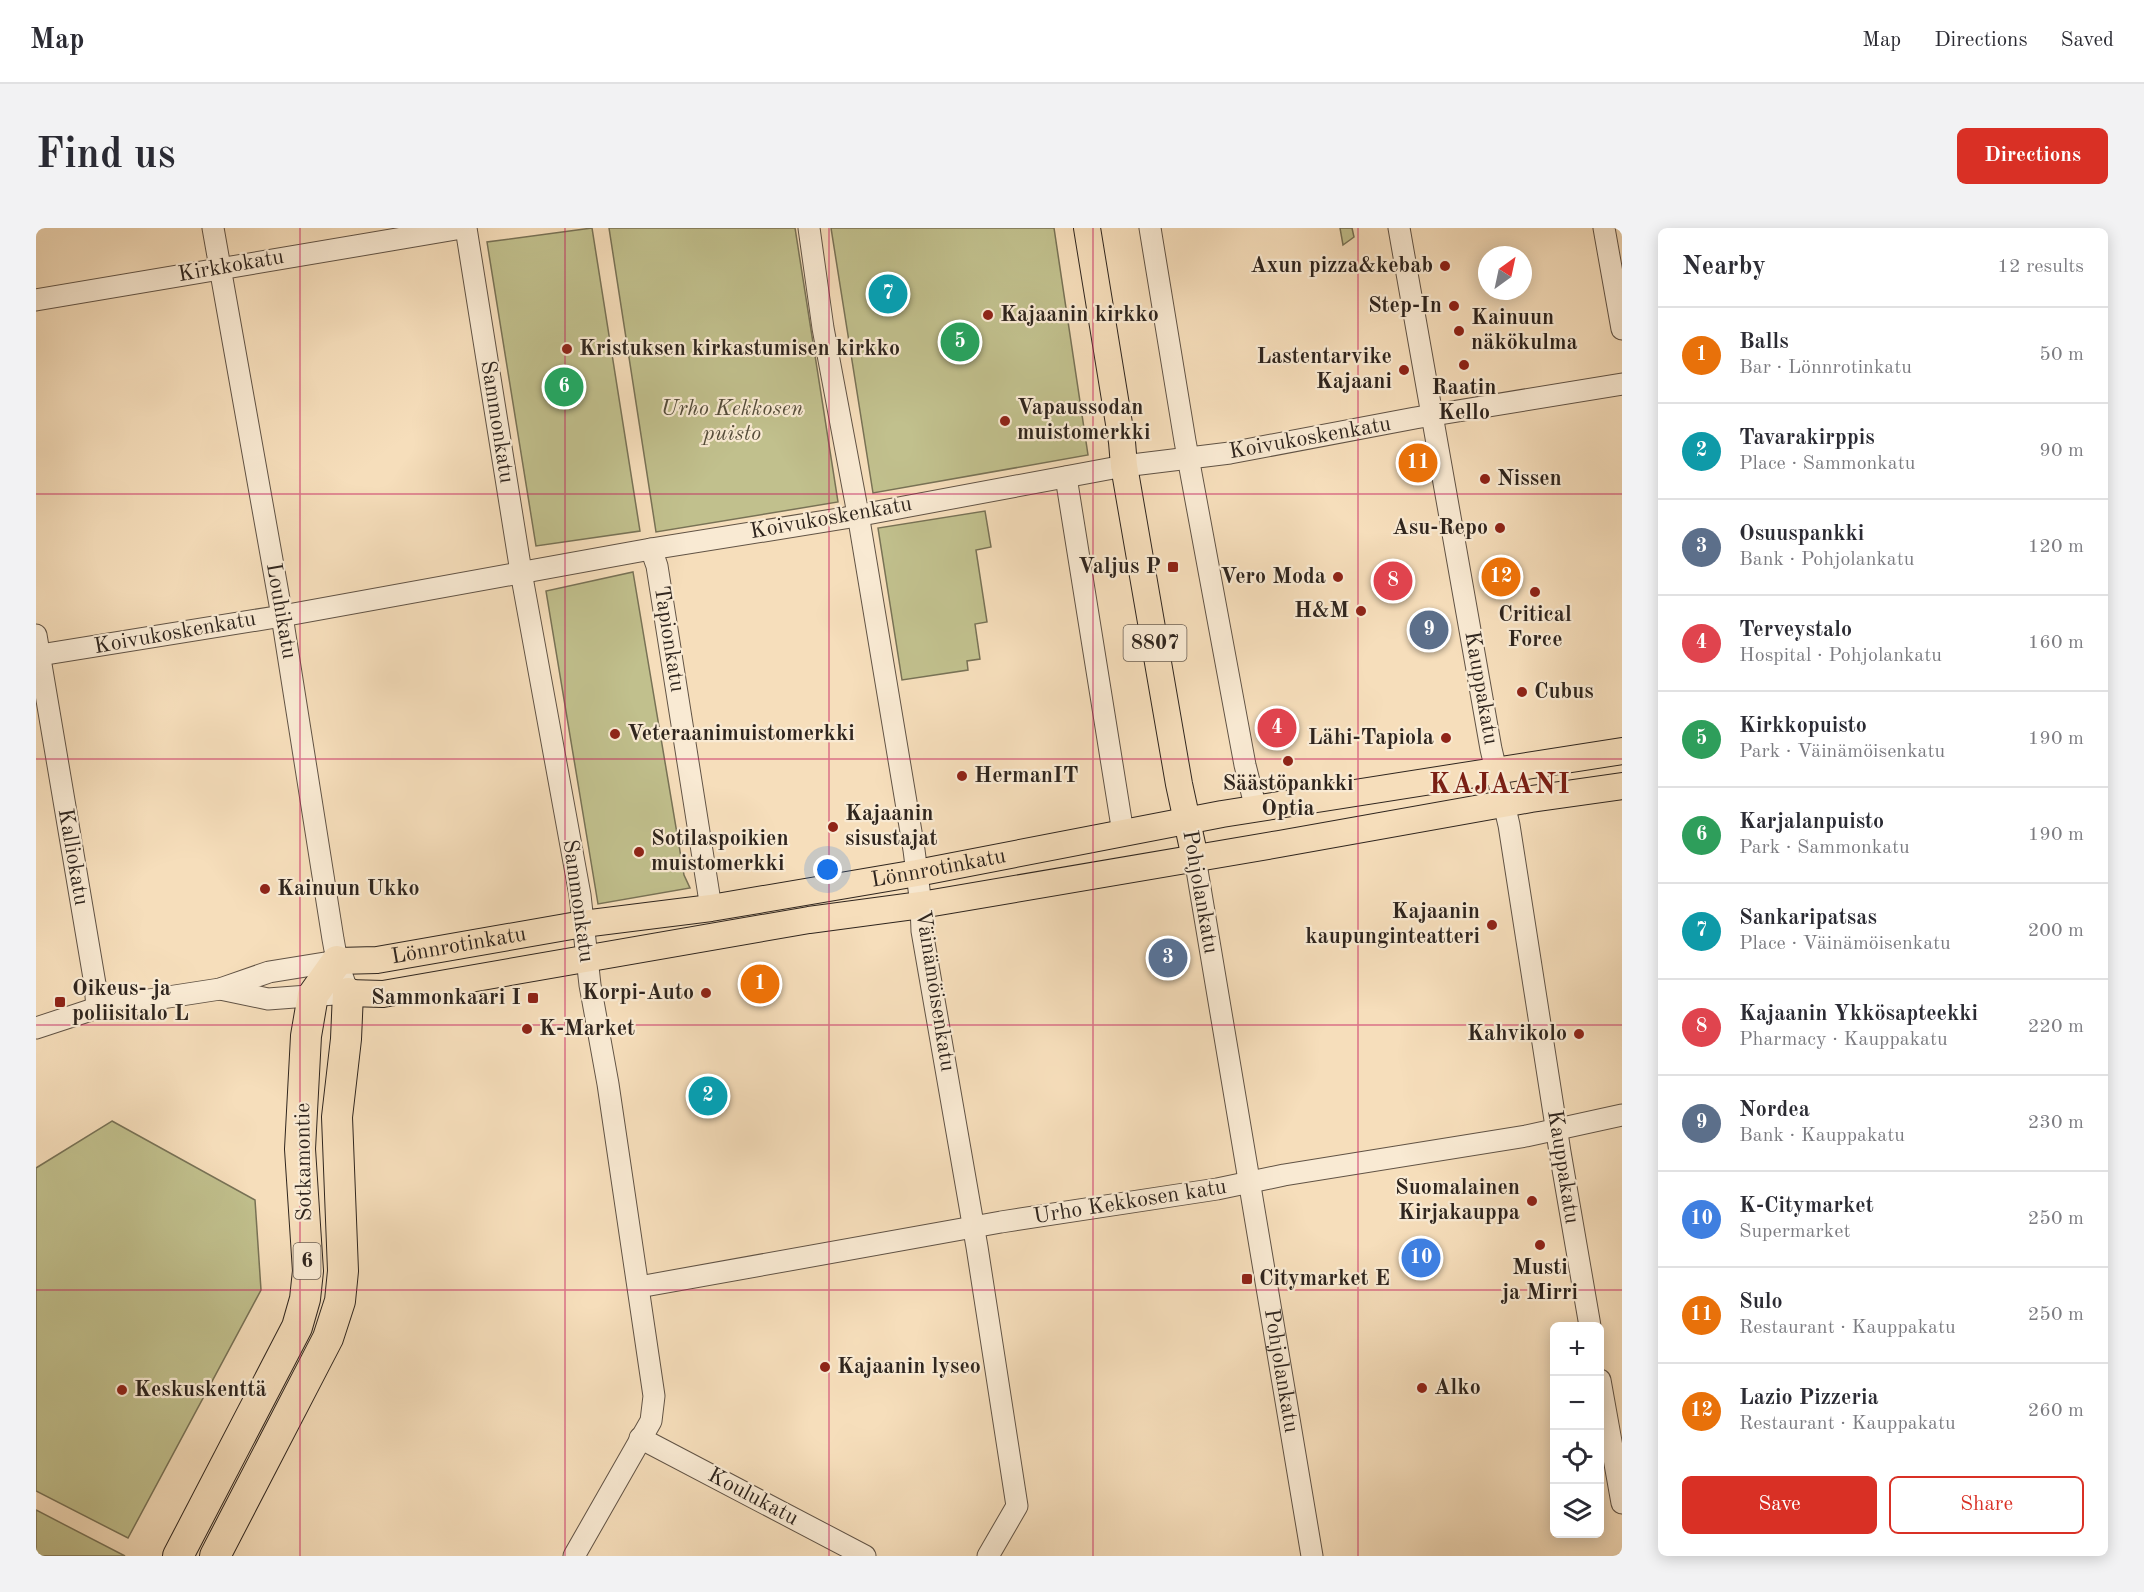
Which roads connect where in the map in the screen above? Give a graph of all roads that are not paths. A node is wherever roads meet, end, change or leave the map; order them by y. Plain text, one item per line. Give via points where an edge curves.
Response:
1 (213, 228) edge
2 (462, 228) edge
3 (466, 228) edge
4 (809, 228) edge
5 (1087, 228) edge
6 (1149, 228) edge
7 (1399, 228) edge
8 (1604, 228) edge
9 (219, 268) junction
10 (36, 300) edge
11 (1622, 329) edge
12 (1622, 384) edge
13 (1433, 416) junction
14 (1190, 458) junction
15 (1124, 466) junction
16 (1066, 477) junction
17 (858, 514) junction
18 (651, 549) junction
19 (521, 572) junction
20 (282, 615) junction
21 (38, 645) edge
22 (1622, 751) edge
23 (1497, 769) junction
24 (1622, 786) edge
25 (1504, 804) junction
26 (1256, 808) junction
27 (1188, 820) junction
28 (1123, 833) junction
29 (1195, 858) junction
30 (917, 873) junction
31 (921, 905) junction
32 (711, 908) junction
33 (584, 924) junction
34 (586, 958) junction
35 (337, 961) junction
36 (220, 989) junction
37 (348, 993) junction
38 (313, 995) junction
39 (97, 1008) junction
40 (36, 1028) edge
41 (1622, 1115) edge
42 (1557, 1128) junction
43 (1250, 1182) junction
44 (974, 1227) junction
45 (639, 1287) junction
46 (1589, 1322) edge
47 (1604, 1407) edge
48 (640, 1438) junction
49 (1622, 1503) edge
50 (183, 1549) edge
51 (215, 1556) edge
52 (574, 1556) edge
53 (865, 1556) edge
54 (988, 1556) edge
55 (1312, 1556) edge

1 - 9 street, Louhikatu
2 - 9 street, Kirkkokatu
3 - 19 street, Sammonkatu
4 - 17 street, Väinämöisenkatu via 823,328
5 - 15 main road, Pohjolankatu / 8807
6 - 14 street
7 - 13 street, Kauppakatu
8 - 11 street
9 - 10 street, Kirkkokatu
9 - 20 street, Louhikatu
12 - 13 street, Koivukoskenkatu
13 - 14 street, Koivukoskenkatu
13 - 23 street, Kauppakatu
14 - 15 street, Koivukoskenkatu
14 - 26 street
15 - 16 street, Koivukoskenkatu
15 - 27 main road, Pohjolankatu / 8807
16 - 17 street, Koivukoskenkatu
16 - 28 street
17 - 18 street, Koivukoskenkatu
17 - 30 street, Väinämöisenkatu
18 - 19 street, Koivukoskenkatu
18 - 32 street, Tapionkatu via 657,566
19 - 20 street, Koivukoskenkatu
19 - 33 street, Sammonkatu
20 - 21 street, Koivukoskenkatu
20 - 35 street, Louhikatu
21 - 39 street, Kalliokatu
22 - 23 main road, Lönnrotinkatu
23 - 25 street, Kauppakatu
23 - 26 main road, Lönnrotinkatu
24 - 25 main road, Lönnrotinkatu
25 - 29 main road, Lönnrotinkatu
25 - 42 street, Kauppakatu
26 - 27 main road, Lönnrotinkatu
27 - 28 main road, Lönnrotinkatu
27 - 29 main road, Pohjolankatu / 8807
28 - 30 main road, Lönnrotinkatu
29 - 31 main road, Lönnrotinkatu
29 - 43 street, Pohjolankatu
30 - 31 street, Väinämöisenkatu
30 - 32 main road, Lönnrotinkatu
31 - 34 main road, Lönnrotinkatu
31 - 44 street, Väinämöisenkatu via 922,930
32 - 33 main road, Lönnrotinkatu
33 - 34 street, Sammonkatu
33 - 35 main road, Lönnrotinkatu via 377,960
34 - 37 main road, Lönnrotinkatu via 382,994
34 - 45 street, Sammonkatu
35 - 36 street, Lönnrotinkatu via 269,972
35 - 37 street, Louhikatu
35 - 38 highway, Sotkamontie / 6
36 - 38 street, Lönnrotinkatu via 268,999
36 - 39 street, Lönnrotinkatu
37 - 38 street, Lönnrotinkatu
37 - 51 highway, Sotkamontie / 6 via 337,1117 343,1271 340,1301 328,1338
38 - 50 highway, Sotkamontie / 6 via 306,1036 300,1149 308,1271 305,1299 297,1327
39 - 40 street, Lönnrotinkatu
41 - 42 street, Urho Kekkosen katu
42 - 43 street, Urho Kekkosen katu
42 - 46 street, Kauppakatu
43 - 44 street, Urho Kekkosen katu
43 - 55 street, Pohjolankatu
44 - 45 street, Urho Kekkosen katu
44 - 54 street, Väinämöisenkatu via 1017,1506
45 - 48 street, Sammonkatu via 654,1396 651,1421
47 - 49 street
48 - 52 street, Sammonkatu
48 - 53 street, Koulukatu
50 - 51 street

